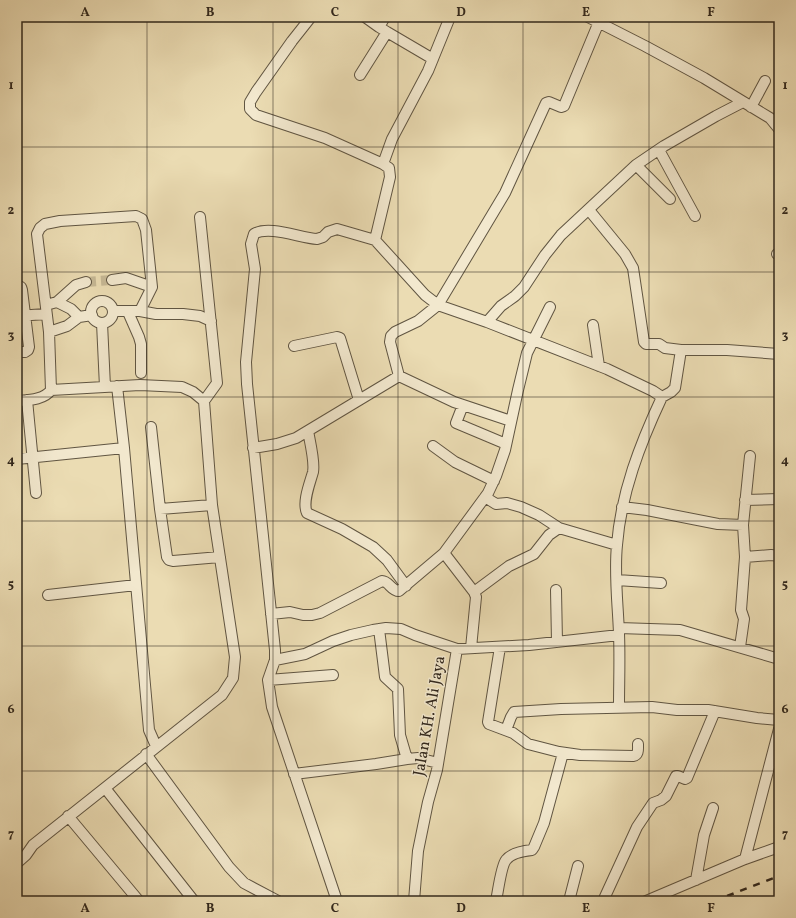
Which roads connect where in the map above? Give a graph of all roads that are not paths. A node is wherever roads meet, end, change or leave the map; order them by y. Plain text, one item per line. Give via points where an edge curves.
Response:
1 (311, 17) edge
2 (365, 17) edge
3 (385, 17) edge
4 (450, 17) edge
5 (588, 17) edge
6 (600, 20) edge
7 (383, 29) junction
8 (433, 59) junction
9 (360, 75) dead end
10 (765, 81) dead end
11 (747, 105) junction
12 (774, 119) edge
13 (779, 129) edge
14 (659, 150) junction
15 (382, 164) junction
16 (636, 165) junction
17 (670, 199) dead end
18 (589, 210) junction
19 (696, 216) dead end
20 (200, 218) dead end
21 (375, 240) junction
22 (112, 280) tunnel mouth
23 (86, 282) tunnel mouth
24 (17, 285) edge
25 (152, 287) junction
26 (57, 302) junction
27 (438, 305) junction
28 (550, 307) dead end
29 (46, 309) junction
30 (114, 311) junction
31 (140, 311) junction
32 (128, 312) junction
33 (92, 315) junction
34 (21, 316) edge
35 (79, 317) junction
36 (211, 321) junction
37 (487, 322) junction
38 (102, 323) junction
39 (593, 325) dead end
40 (49, 332) junction
41 (533, 341) junction
42 (294, 346) dead end
43 (681, 350) junction
44 (17, 352) edge
45 (779, 354) edge
46 (599, 366) junction
47 (141, 373) dead end
48 (399, 376) junction
49 (105, 386) junction
50 (117, 386) junction
51 (51, 390) junction
52 (662, 397) junction
53 (22, 400) edge
54 (358, 400) junction
55 (204, 401) junction
56 (463, 405) junction
57 (511, 421) junction
58 (151, 427) dead end
59 (308, 431) junction
60 (506, 444) junction
61 (433, 446) dead end
62 (124, 448) junction
63 (253, 448) junction
64 (750, 456) dead end
65 (33, 457) junction
66 (17, 459) edge
67 (494, 481) junction
68 (36, 492) dead end
69 (485, 497) junction
70 (779, 499) edge
71 (745, 500) junction
72 (212, 505) junction
73 (622, 507) junction
74 (160, 509) junction
75 (743, 524) junction
76 (559, 528) junction
77 (617, 546) junction
78 (444, 553) junction
79 (779, 556) edge
80 (744, 557) junction
81 (220, 558) junction
82 (617, 580) junction
83 (660, 583) dead end
84 (136, 585) junction
85 (406, 586) junction
86 (556, 590) dead end
87 (474, 592) junction
88 (48, 596) dead end
89 (271, 614) junction
90 (379, 629) junction
91 (619, 632) junction
92 (557, 642) junction
93 (500, 647) junction
94 (471, 648) junction
95 (740, 648) junction
96 (457, 649) junction
97 (779, 659) edge
98 (275, 660) junction
99 (333, 676) dead end
100 (268, 680) junction
101 (619, 707) junction
102 (715, 711) junction
103 (779, 720) edge
104 (506, 730) junction
105 (779, 730) edge
106 (638, 744) dead end
107 (156, 746) junction
108 (563, 753) junction
109 (146, 754) junction
110 (407, 758) junction
111 (438, 763) junction
112 (294, 774) junction
113 (105, 788) junction
114 (713, 808) dead end
115 (68, 816) junction
116 (779, 847) edge
117 (745, 859) junction
118 (17, 862) edge
119 (578, 866) dead end
120 (696, 880) junction
121 (139, 901) edge
122 (194, 901) edge
123 (278, 901) edge
124 (337, 901) edge
125 (414, 901) edge
126 (496, 901) edge
127 (569, 901) edge
128 (603, 901) edge
129 (646, 901) edge

1 - 15 street via 256,92 250,102 250,109 256,115 325,138
2 - 7 street
3 - 7 street
4 - 8 street
5 - 6 street
6 - 11 street
6 - 27 street via 564,106 546,103 505,193
7 - 8 street
7 - 9 street
8 - 15 street
10 - 11 street
11 - 12 street
11 - 14 street via 716,116
12 - 13 street
14 - 16 street
14 - 19 street
15 - 21 street via 389,168 390,177
16 - 17 street
16 - 18 street
18 - 37 street via 561,235 524,287 501,306
18 - 43 street via 625,254 633,268 644,342
20 - 36 street
21 - 27 street
21 - 63 street via 337,229 317,240 275,232 254,234 251,244 255,269 254,286 246,362
22 - 25 street via 126,278
23 - 26 street via 76,286
24 - 34 street via 22,290
25 - 29 street via 146,230 142,219 136,216 45,224 37,234
25 - 31 street
26 - 29 street
26 - 35 street via 72,309
27 - 37 street
27 - 48 street via 418,321 391,336 390,342
28 - 41 street
29 - 34 street
29 - 40 street
30 - 32 street
30 - 33 street via 110,303 101,301 93,306
30 - 38 street via 110,320
31 - 32 street
31 - 36 street via 200,316
32 - 47 street via 142,344
33 - 35 street
33 - 38 street
34 - 44 street via 29,348 25,352
35 - 40 street via 67,326
36 - 55 street via 217,383
37 - 41 street
38 - 49 street
39 - 46 street
40 - 51 street
41 - 46 street
41 - 57 street via 527,353
42 - 54 street via 340,338
43 - 45 street
43 - 52 street via 675,388
46 - 52 street
48 - 54 street
48 - 56 street
49 - 50 street
49 - 51 street
50 - 55 street via 182,387
50 - 62 street
51 - 53 street via 48,395
52 - 73 street via 634,464
53 - 65 street
54 - 59 street
55 - 72 street
56 - 57 street
56 - 60 street via 456,423
57 - 60 street
58 - 74 street
59 - 63 street via 296,438
59 - 85 street via 313,469 307,491 306,513 373,547 387,560
60 - 67 street
61 - 67 street via 455,462
62 - 65 street
62 - 84 street
63 - 89 street
64 - 71 street
65 - 66 street
65 - 68 street
67 - 69 street
69 - 76 street via 496,504 507,502 540,515
69 - 78 street
70 - 71 street
71 - 75 street
72 - 74 street
72 - 81 street
73 - 75 street via 718,524
73 - 77 street
74 - 81 street via 169,560
75 - 80 street
76 - 77 street
76 - 87 street via 549,535 534,554 510,566
77 - 82 street
78 - 85 street
78 - 87 street
79 - 80 street
80 - 95 street via 741,610 744,619
81 - 107 street via 235,657 233,678 222,695
82 - 83 street
82 - 91 street
84 - 88 street
84 - 107 street via 149,730
85 - 89 street via 396,592 382,581 320,614
86 - 92 street
87 - 94 street via 476,597
89 - 98 street
90 - 96 street via 401,629
90 - 98 street via 332,641 305,654
90 - 110 street via 385,677 398,689 400,735
91 - 92 street, Jalan KH. Ali Jaya
91 - 95 street, Jalan KH. Ali Jaya via 674,629
91 - 101 street
92 - 93 street, Jalan KH. Ali Jaya
93 - 94 street, Jalan KH. Ali Jaya
93 - 104 street via 488,722
94 - 96 street, Jalan KH. Ali Jaya
95 - 97 street, Jalan KH. Ali Jaya
96 - 111 street, Jalan KH. Ali Jaya
98 - 100 street
99 - 100 street
100 - 112 street via 272,707
101 - 102 street
101 - 104 street via 516,712 510,717
102 - 103 street
102 - 128 street via 689,776 685,779 675,777 666,796 654,803 639,824
104 - 108 street via 528,744
105 - 117 street
106 - 108 street via 638,752 633,756
107 - 109 street
108 - 126 street via 546,816 534,847 505,860
109 - 113 street
109 - 123 street via 229,867 244,883
110 - 111 street
110 - 112 street
111 - 125 street, Jalan KH. Ali Jaya via 418,851
112 - 124 street
113 - 115 street
113 - 122 street
114 - 120 street via 704,836
115 - 118 street
115 - 121 street
116 - 117 street
117 - 120 street
119 - 127 street
120 - 129 street

